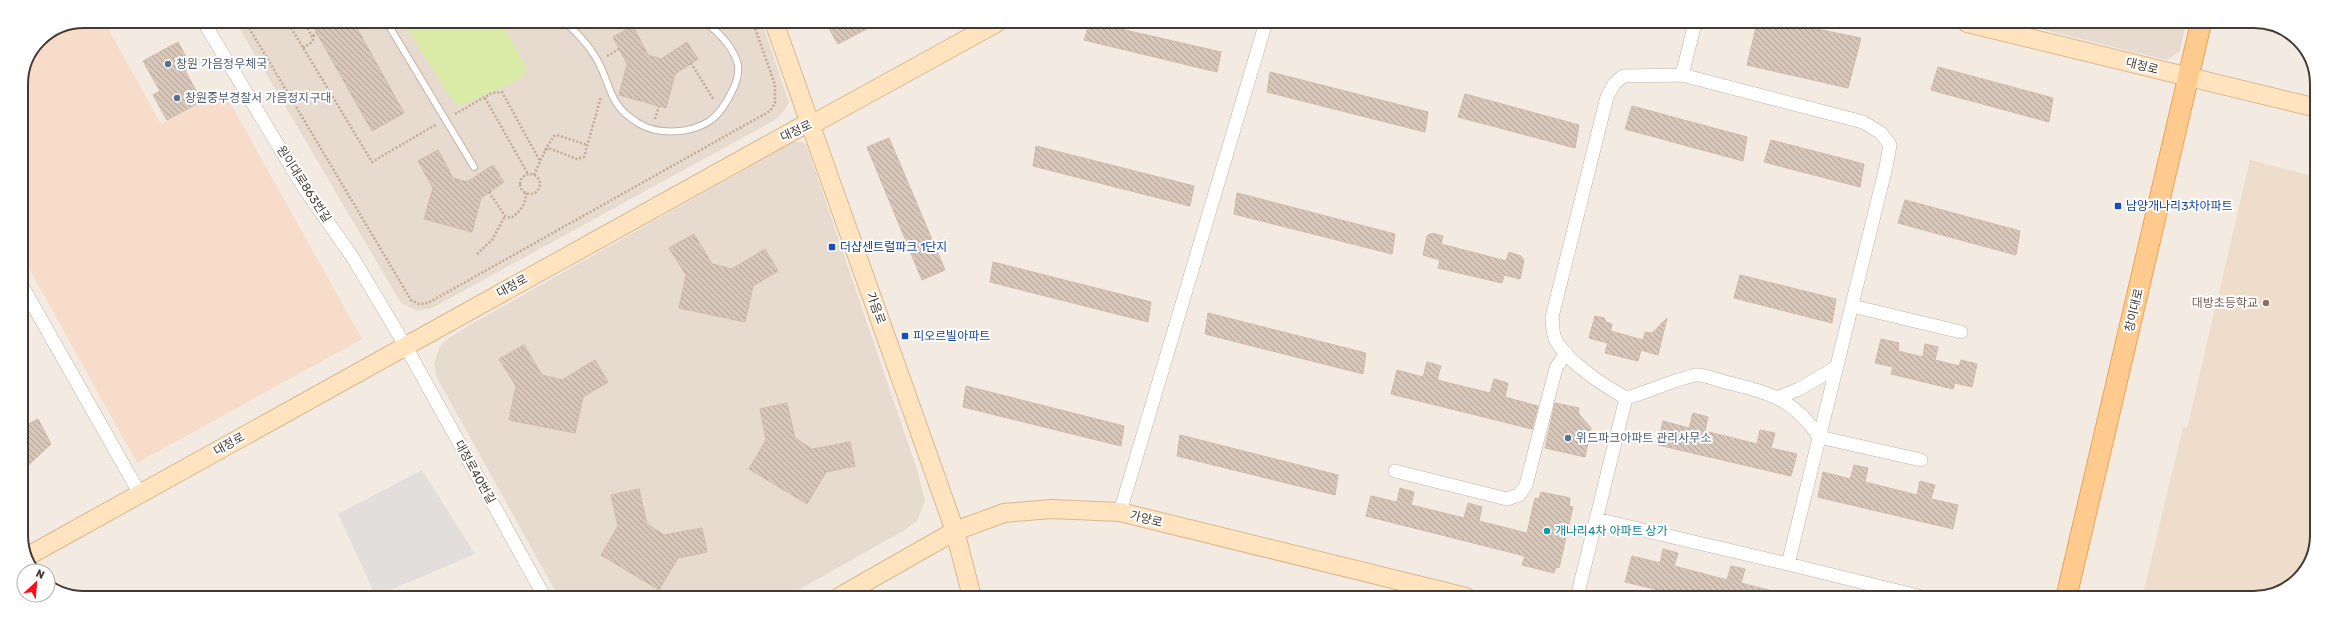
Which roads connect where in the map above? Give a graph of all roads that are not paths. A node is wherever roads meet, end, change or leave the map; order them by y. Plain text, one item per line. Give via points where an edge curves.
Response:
1 (207, 28) edge
2 (390, 28) edge
3 (570, 28) edge
4 (711, 28) edge
5 (776, 28) edge
6 (987, 28) edge
7 (1264, 28) edge
8 (1694, 28) edge
9 (1987, 28) edge
10 (2200, 28) edge
11 (1682, 75) junction
12 (2188, 77) junction
13 (2310, 106) edge
14 (811, 125) junction
15 (474, 167) dead end
16 (28, 296) edge
17 (1852, 306) junction
18 (1962, 332) dead end
19 (406, 347) junction
20 (1566, 353) junction
21 (1837, 367) junction
22 (1779, 397) junction
23 (1626, 398) junction
24 (1819, 437) junction
25 (1921, 460) dead end
26 (1395, 471) dead end
27 (140, 494) junction
28 (1120, 512) junction
29 (1596, 519) junction
30 (955, 531) junction
31 (31, 554) edge
32 (1788, 564) junction
33 (541, 591) edge
34 (850, 591) edge
35 (970, 591) edge
36 (1442, 591) edge
37 (1578, 591) edge
38 (1898, 591) edge
39 (2068, 591) edge

1 - 19 street, 원이대로863번길 via 304,188 353,258
2 - 15 lane
3 - 4 lane via 597,59 615,103 626,115 639,124 671,132 708,122 721,110 735,85 738,64 725,41
5 - 14 street, 가음로
6 - 14 street, 대정로
7 - 28 street
8 - 11 street
9 - 12 street, 대정로
10 - 12 main road, 창이대로
11 - 17 street via 1863,122 1881,133 1890,145
11 - 20 street via 1623,76 1614,84 1607,97 1552,316 1554,338
12 - 13 street, 대정로
12 - 39 main road, 창이대로
14 - 19 street, 대정로 via 804,124
14 - 30 street, 가음로
16 - 27 street
17 - 18 street
17 - 21 street
19 - 27 street, 대정로
19 - 33 street, 대정로40번길
20 - 23 street via 1600,384
20 - 26 street via 1556,368 1526,485 1519,495 1507,499
21 - 22 street via 1799,389
21 - 24 street
22 - 23 street via 1698,375
22 - 24 street via 1810,422
23 - 29 street
24 - 25 street
24 - 32 street
27 - 31 street, 대정로
28 - 30 street, 가양로 via 1051,509 1004,513
28 - 36 street, 가양로
29 - 32 street
29 - 37 street
30 - 34 street, 가양로
30 - 35 street, 가음로
32 - 38 street

